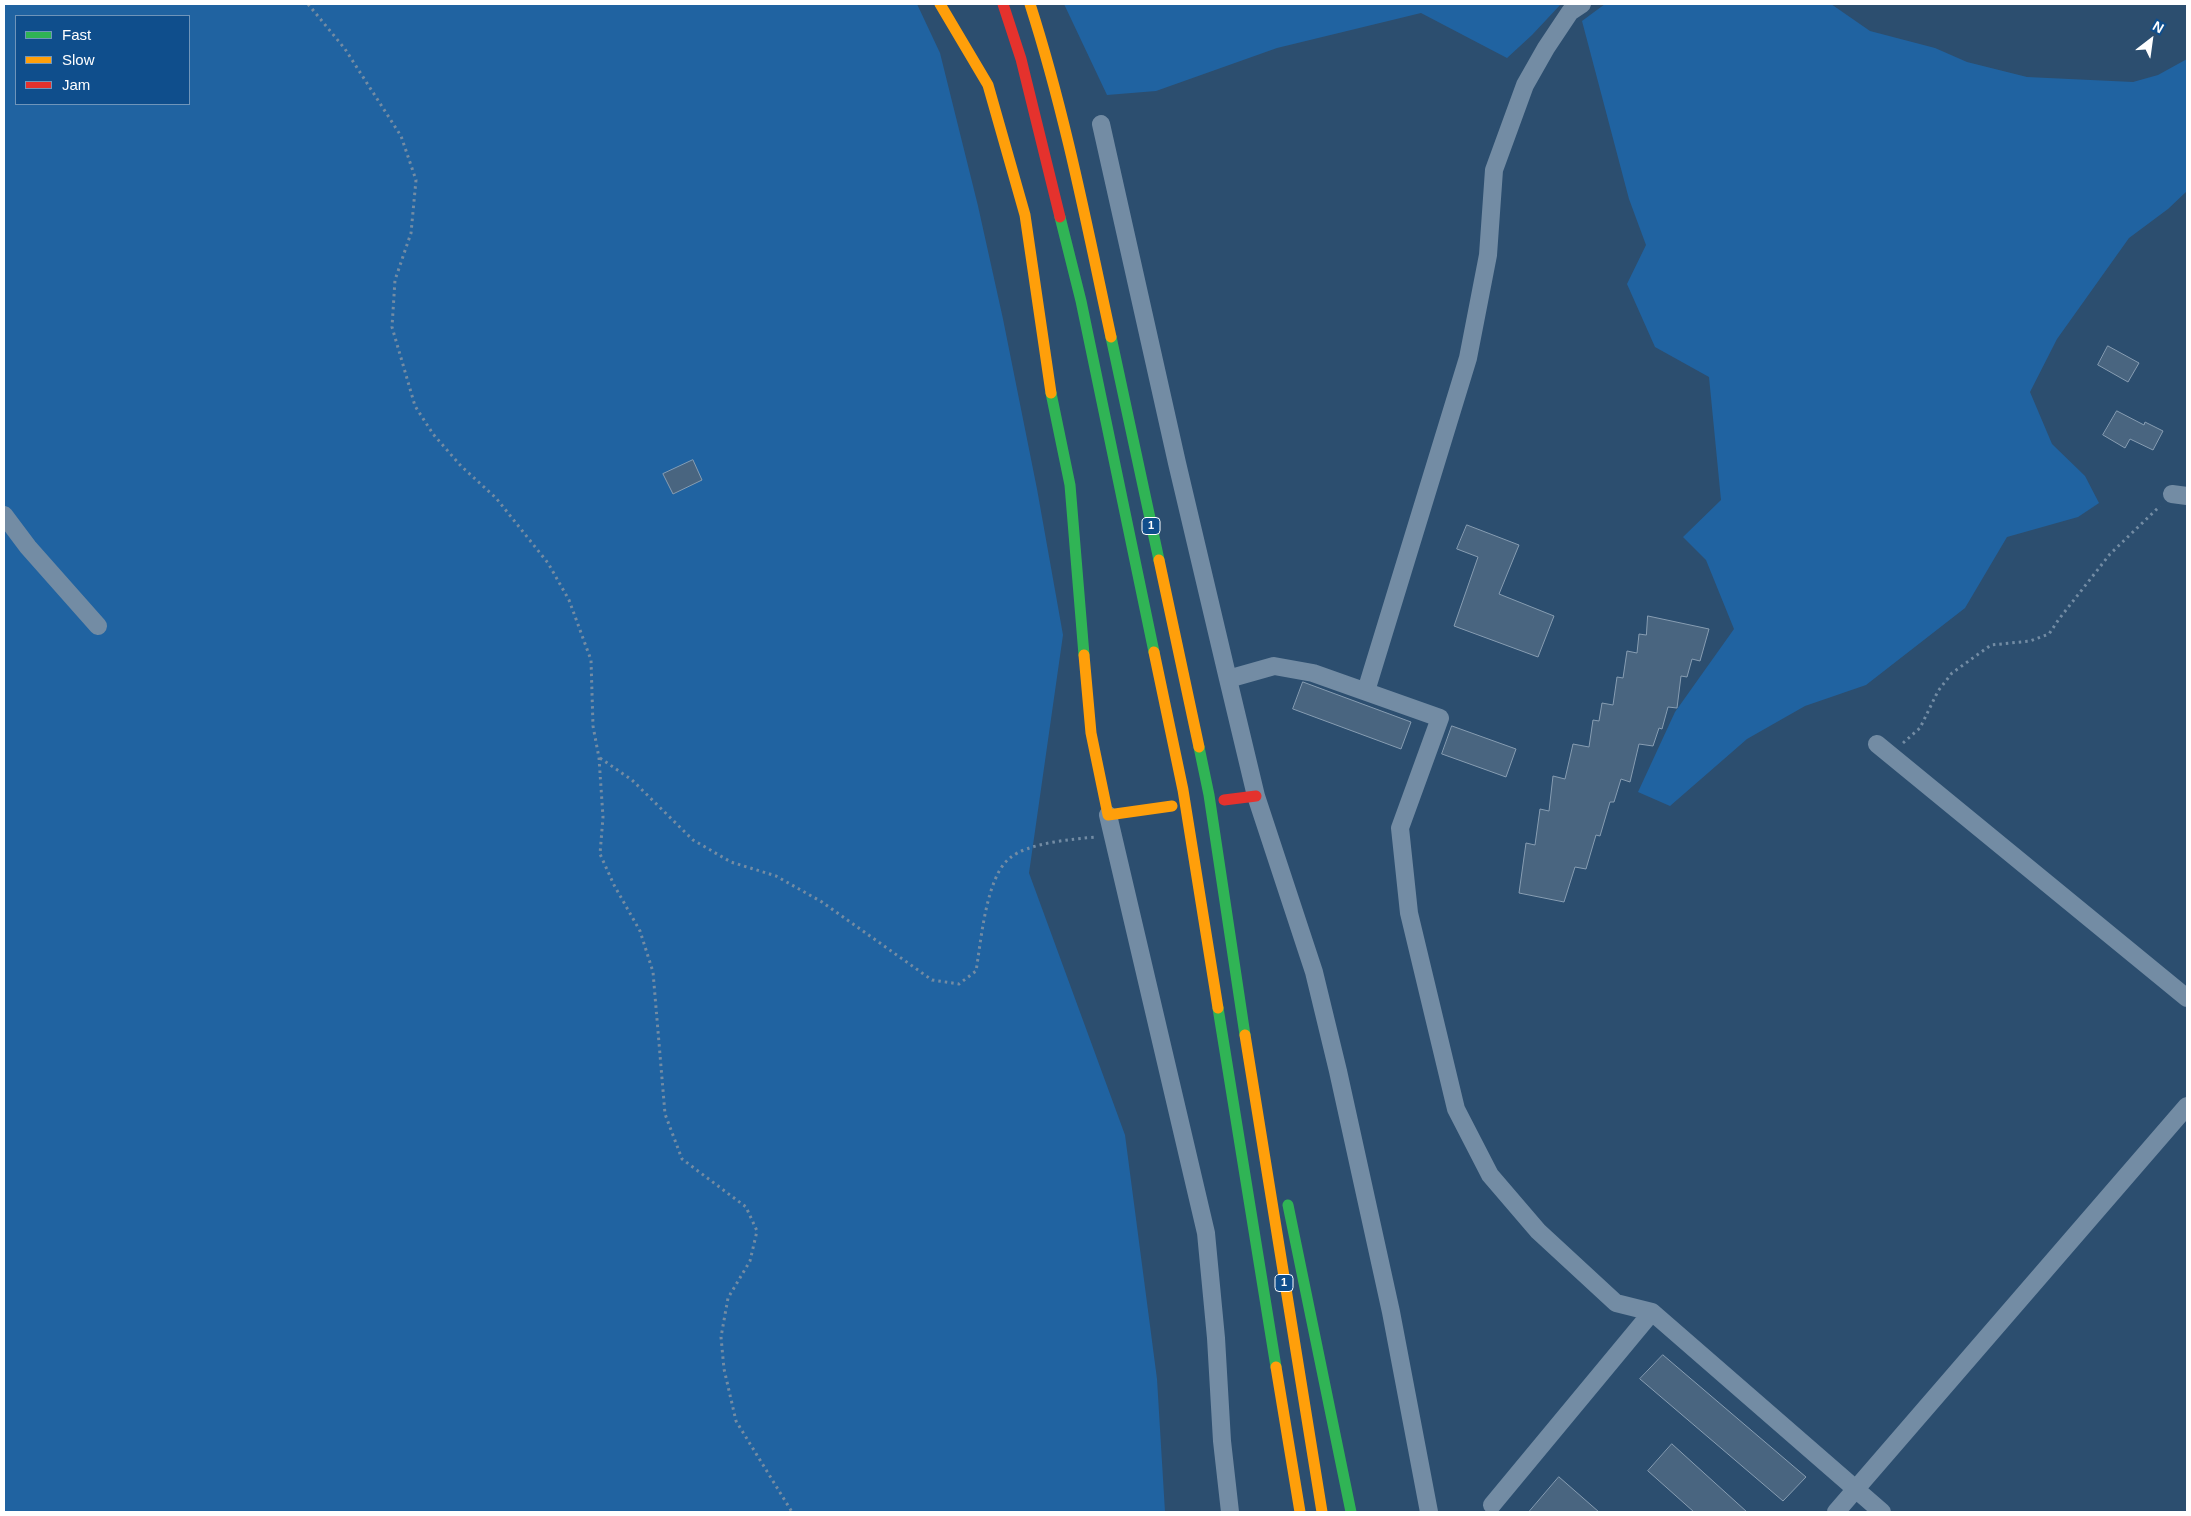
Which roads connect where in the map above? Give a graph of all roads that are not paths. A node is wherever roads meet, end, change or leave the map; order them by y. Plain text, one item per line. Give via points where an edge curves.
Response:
1 (940, 4) edge
2 (1003, 4) edge
3 (1030, 4) edge
4 (1582, 4) edge
5 (1101, 124) dead end
6 (4, 515) edge
7 (98, 626) dead end
8 (1228, 678) junction
9 (1366, 692) junction
10 (1883, 749) road end
11 (1256, 796) junction
12 (1224, 800) dead end
13 (1172, 806) dead end
14 (1108, 815) junction
15 (2187, 998) edge
16 (1248, 1054) junction
17 (2187, 1106) edge
18 (1279, 1168) dead end
19 (1286, 1197) dead end
20 (1652, 1312) junction
21 (1856, 1490) junction
22 (1492, 1505) dead end
23 (1299, 1509) edge
24 (1230, 1512) edge
25 (1322, 1512) edge
26 (1351, 1512) edge
27 (1429, 1512) edge
28 (1836, 1512) edge
29 (1882, 1512) edge

1 - 14 main road via 988,86 1024,215 1047,375 1070,485 1091,733
2 - 23 main road via 1021,59 1081,301 1183,790
3 - 16 main road, 1 via 1045,51 1079,190 1206,785
4 - 9 street via 1570,12 1525,85 1494,170 1488,256 1468,358
5 - 8 street
6 - 7 street
8 - 9 street via 1274,666 1313,673
8 - 11 street
9 - 20 street via 1440,718 1400,828 1408,912 1456,1109 1490,1175 1538,1232 1616,1304
10 - 15 street
11 - 12 main road
11 - 27 street via 1314,972 1338,1071 1391,1312
13 - 14 main road
14 - 24 street via 1206,1233
16 - 18 main road
16 - 25 main road, 1
17 - 21 street
19 - 26 main road
20 - 21 street
20 - 22 street
21 - 28 street
21 - 29 street

